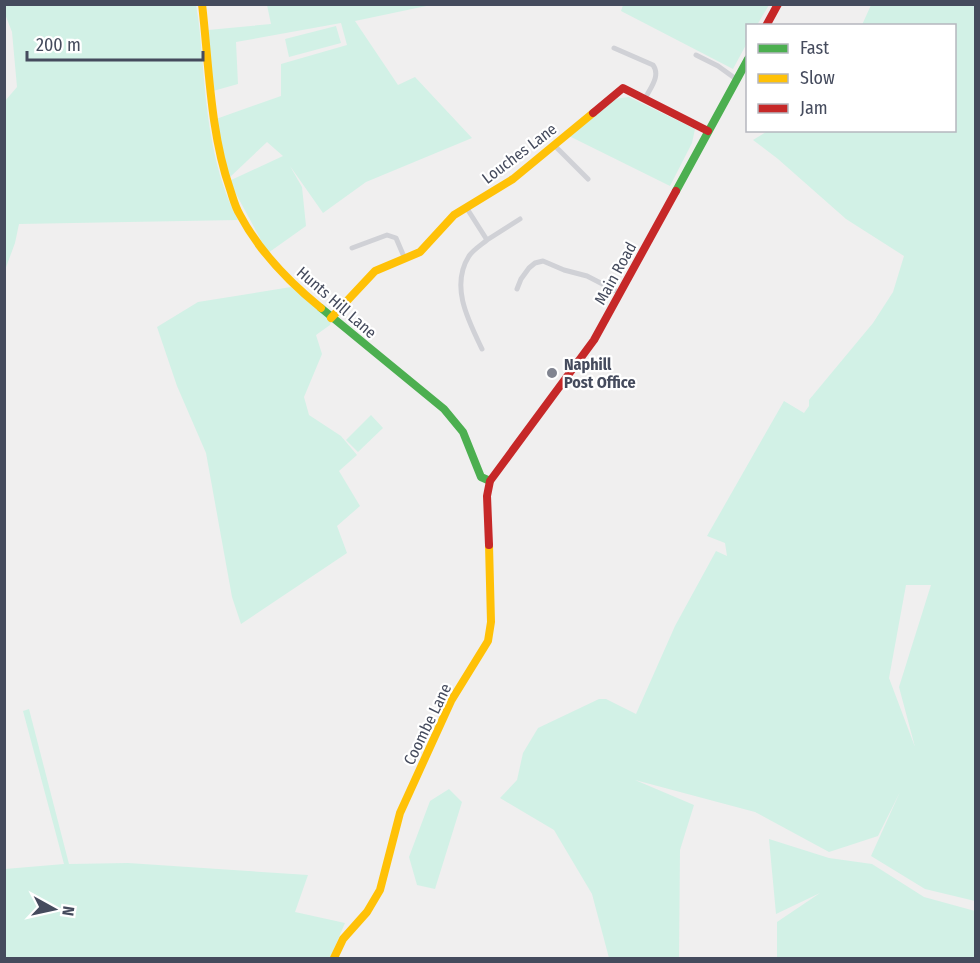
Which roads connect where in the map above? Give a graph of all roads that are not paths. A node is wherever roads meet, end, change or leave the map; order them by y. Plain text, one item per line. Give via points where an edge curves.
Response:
1 (202, 4) edge
2 (778, 4) edge
3 (767, 24) edge
4 (614, 48) dead end
5 (696, 55) dead end
6 (746, 61) edge
7 (736, 79) junction
8 (645, 99) junction
9 (708, 131) junction
10 (554, 144) junction
11 (588, 179) dead end
12 (466, 207) junction
13 (520, 219) dead end
14 (487, 240) junction
15 (352, 248) dead end
16 (405, 259) junction
17 (521, 279) junction
18 (526, 283) dead end
19 (517, 289) dead end
20 (620, 293) junction
21 (331, 318) junction
22 (482, 349) dead end
23 (489, 485) junction
24 (334, 958) edge

1 - 21 street, Hunts Hill Lane via 217,134 223,168 239,214 295,287
2 - 3 street
4 - 8 street via 656,69 657,75
5 - 7 street
6 - 7 street, Main Road
7 - 9 street, Main Road
8 - 9 street, Louches Lane
8 - 10 street, Louches Lane via 623,88
9 - 20 street, Main Road
10 - 11 street
10 - 12 street, Louches Lane via 513,179
12 - 14 street
12 - 16 street, Louches Lane via 420,252
13 - 14 street
14 - 22 street via 470,254 462,271 464,313
15 - 16 street via 387,235 396,238
16 - 21 street, Louches Lane via 375,271
17 - 18 street
17 - 19 street
17 - 20 street via 535,263 543,261 587,276
20 - 23 street, Main Road via 571,374
21 - 23 street, Hunts Hill Lane via 444,409 463,432 481,477
23 - 24 street, Coombe Lane via 488,641 452,700 400,813 380,890 343,939

